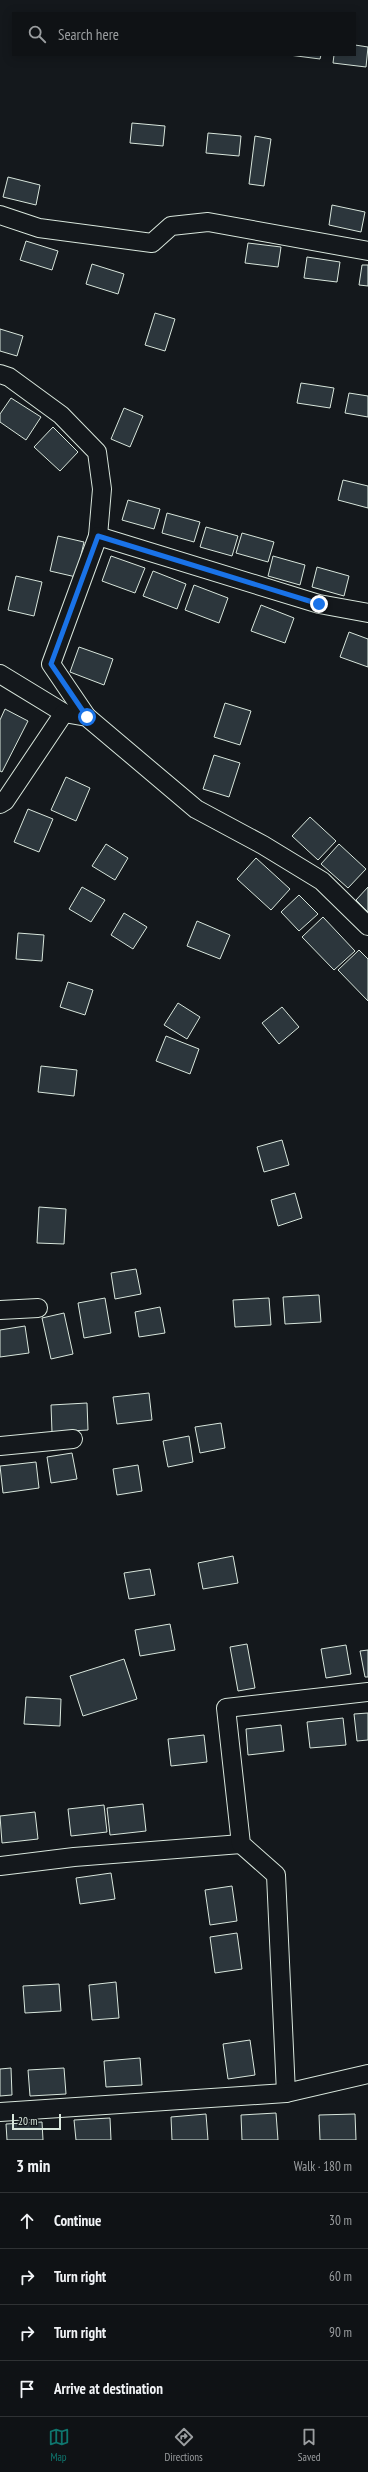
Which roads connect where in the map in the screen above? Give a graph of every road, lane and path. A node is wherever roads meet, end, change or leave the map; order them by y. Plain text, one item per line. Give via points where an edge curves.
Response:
1 (0, 215) edge
2 (368, 251) edge
3 (0, 374) edge
4 (98, 536) junction
5 (368, 612) edge
6 (0, 674) edge
7 (64, 714) junction
8 (87, 717) junction
9 (0, 804) edge
10 (368, 926) edge
11 (38, 1308) dead end
12 (0, 1310) edge
13 (73, 1439) dead end
14 (0, 1446) edge
15 (368, 1692) edge
16 (241, 1844) junction
17 (0, 1866) edge
18 (368, 2074) edge
19 (286, 2093) junction
20 (0, 2112) edge

1 - 2 street via 39,228 152,242 171,226 208,222
3 - 4 street via 61,415 97,452 102,489
4 - 5 street via 319,604
4 - 8 street via 51,664
6 - 7 street
7 - 8 street
7 - 9 street via 5,801
8 - 10 street via 196,809 322,880
11 - 12 street
13 - 14 street
15 - 16 street via 226,1708
16 - 17 street via 74,1857
16 - 19 street via 276,1875
18 - 19 street
19 - 20 street

